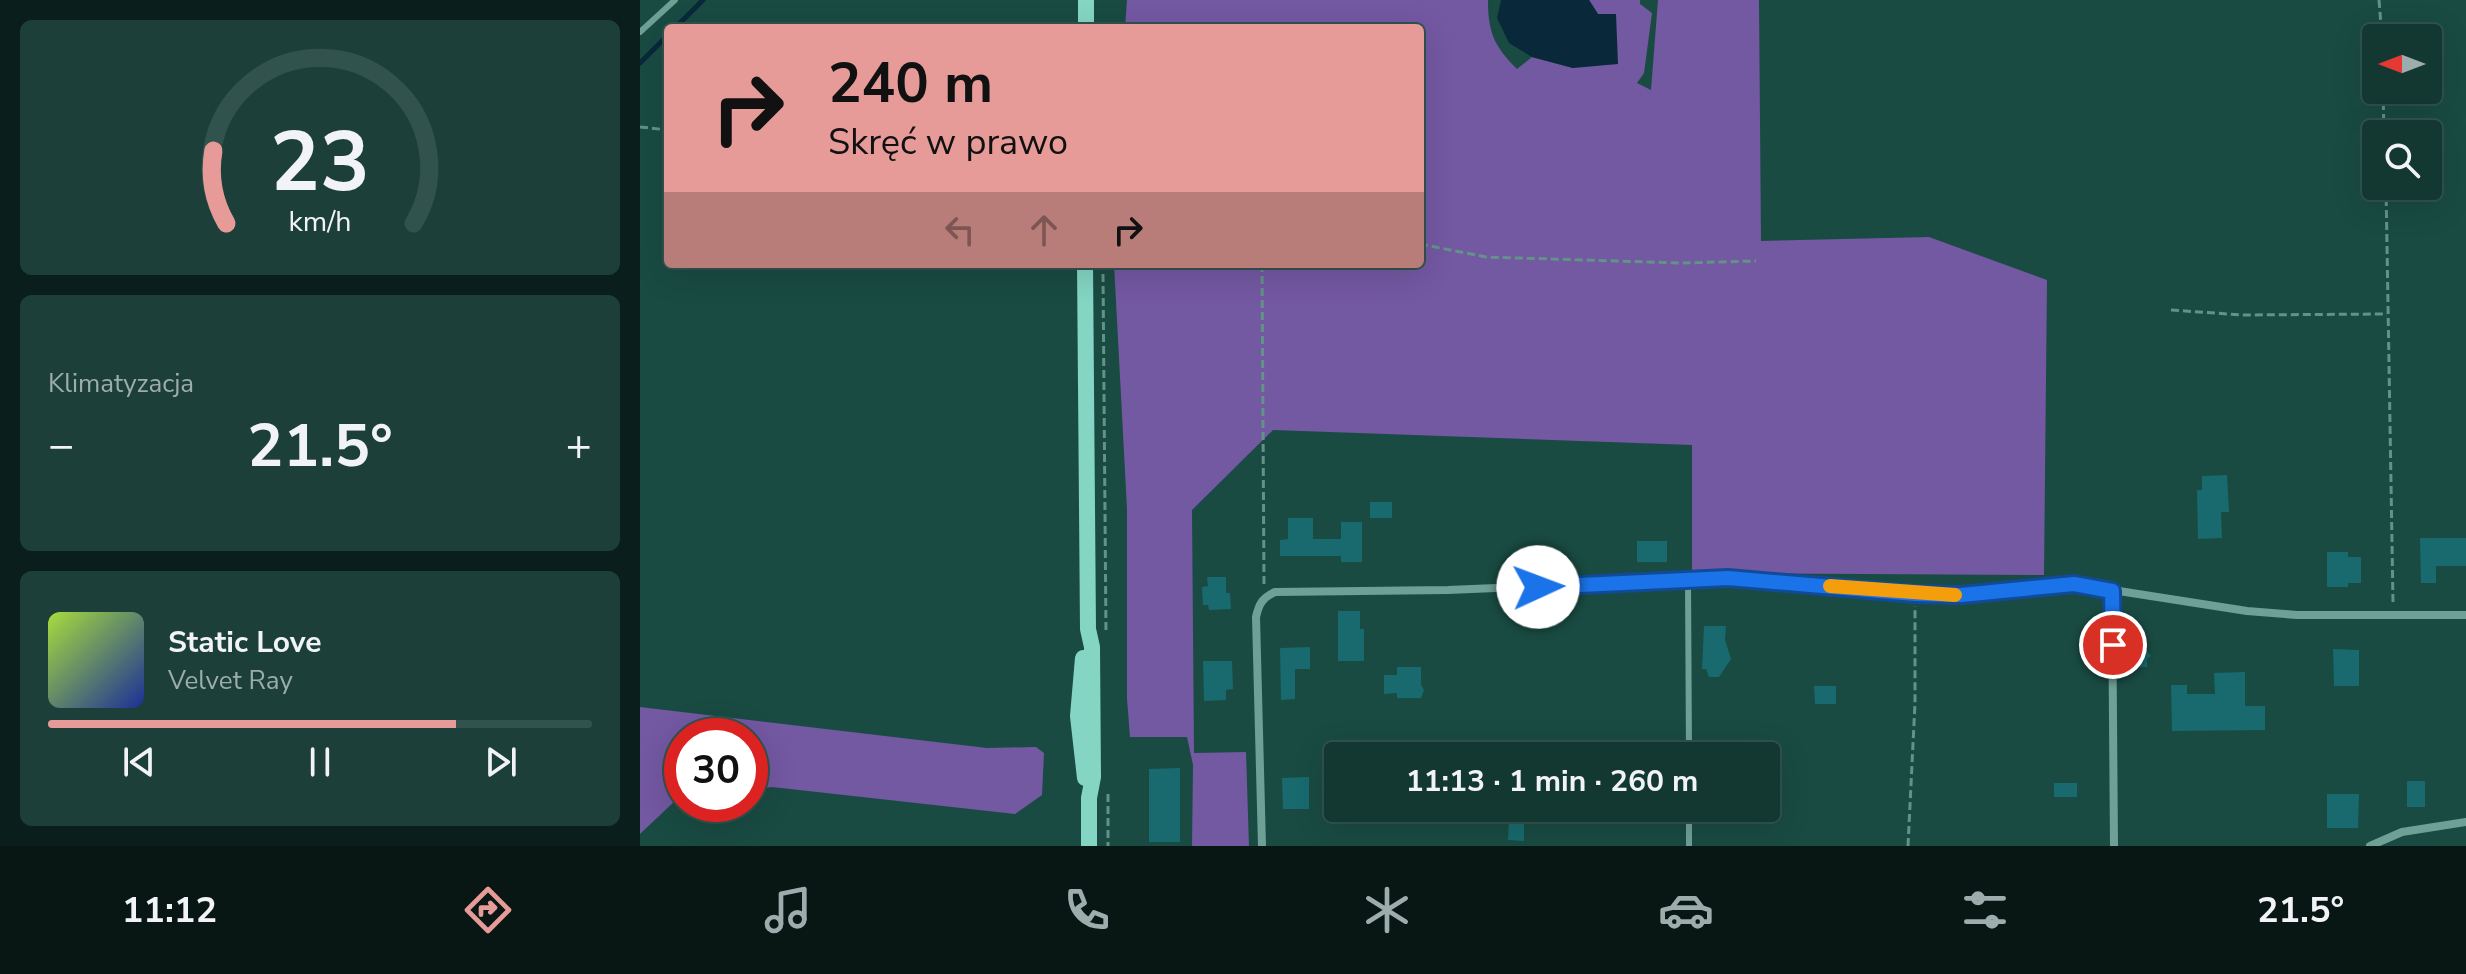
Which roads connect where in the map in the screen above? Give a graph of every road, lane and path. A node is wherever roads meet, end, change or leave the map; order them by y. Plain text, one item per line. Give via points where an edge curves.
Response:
1 (675, 0) edge
2 (1086, 0) edge
3 (2379, 0) edge
4 (1086, 24) edge
5 (2381, 24) edge
6 (640, 32) edge
7 (640, 127) edge
8 (664, 130) edge
9 (2387, 200) edge
10 (1424, 245) edge
11 (1756, 261) dead end
12 (1085, 268) edge
13 (1102, 268) edge
14 (1262, 268) edge
15 (2171, 310) dead end
16 (2388, 314) junction
17 (1688, 581) junction
18 (2112, 591) junction
19 (1915, 594) junction
20 (1264, 597) junction
21 (2393, 615) junction
22 (2466, 615) edge
23 (1106, 639) dead end
24 (1689, 742) edge
25 (1107, 782) dead end
26 (1689, 822) edge
27 (2466, 822) edge
28 (1089, 846) edge
29 (1108, 846) edge
30 (1262, 846) edge
31 (1689, 846) edge
32 (1908, 846) edge
33 (2114, 846) edge
34 (2370, 846) edge

1 - 6 lane
2 - 4 main road
3 - 5 path
7 - 8 path
9 - 16 path
10 - 11 path via 1486,257
12 - 28 main road via 1093,777
13 - 23 path
14 - 20 path
15 - 16 path
16 - 21 path
17 - 19 street via 1728,578
17 - 20 street via 1275,592
17 - 24 lane
18 - 19 street via 2074,584
18 - 21 street via 2247,611
18 - 33 street
19 - 32 path
20 - 30 street via 1256,617
21 - 22 street
25 - 29 path
26 - 31 lane
27 - 34 street via 2402,832

